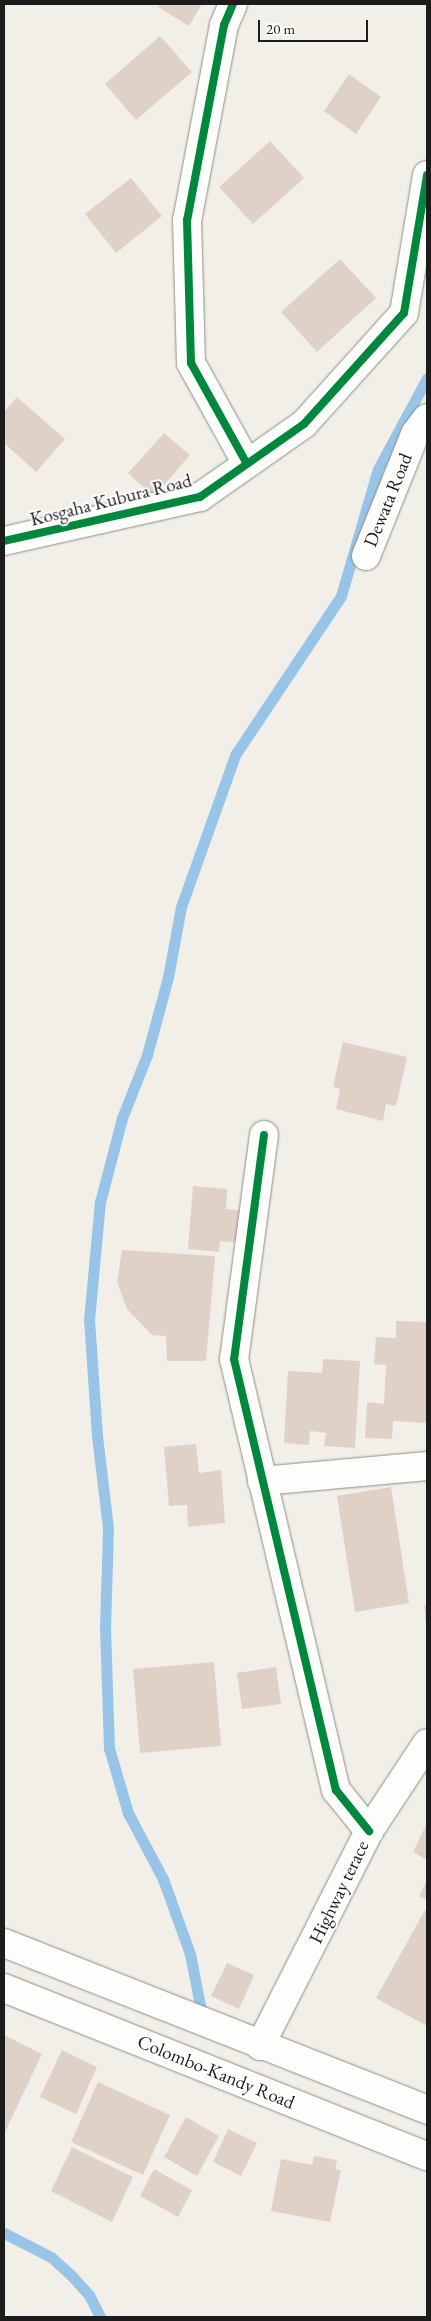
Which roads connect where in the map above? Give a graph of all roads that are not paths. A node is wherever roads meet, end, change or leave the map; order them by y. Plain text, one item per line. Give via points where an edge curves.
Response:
1 (233, 4) edge
2 (427, 175) edge
3 (427, 418) edge
4 (247, 464) junction
5 (4, 541) edge
6 (366, 556) dead end
7 (264, 1135) dead end
8 (427, 1466) edge
9 (262, 1481) junction
10 (427, 1743) edge
11 (369, 1831) junction
12 (4, 1943) edge
13 (4, 1988) edge
14 (260, 2046) junction
15 (427, 2110) edge
16 (427, 2156) edge

1 - 4 main road via 224,25 187,220 191,363
2 - 4 main road, Kosgaha Kubura Road via 404,313 304,424
3 - 6 main road, Dewata Road via 415,434
4 - 5 main road, Kosgaha Kubura Road via 200,496
7 - 9 main road via 234,1359
8 - 9 main road
9 - 11 main road via 336,1790
10 - 11 main road, Highway terace
11 - 14 main road, Highway terace
12 - 14 main road
13 - 16 main road, Colombo-Kandy Road
14 - 15 main road

